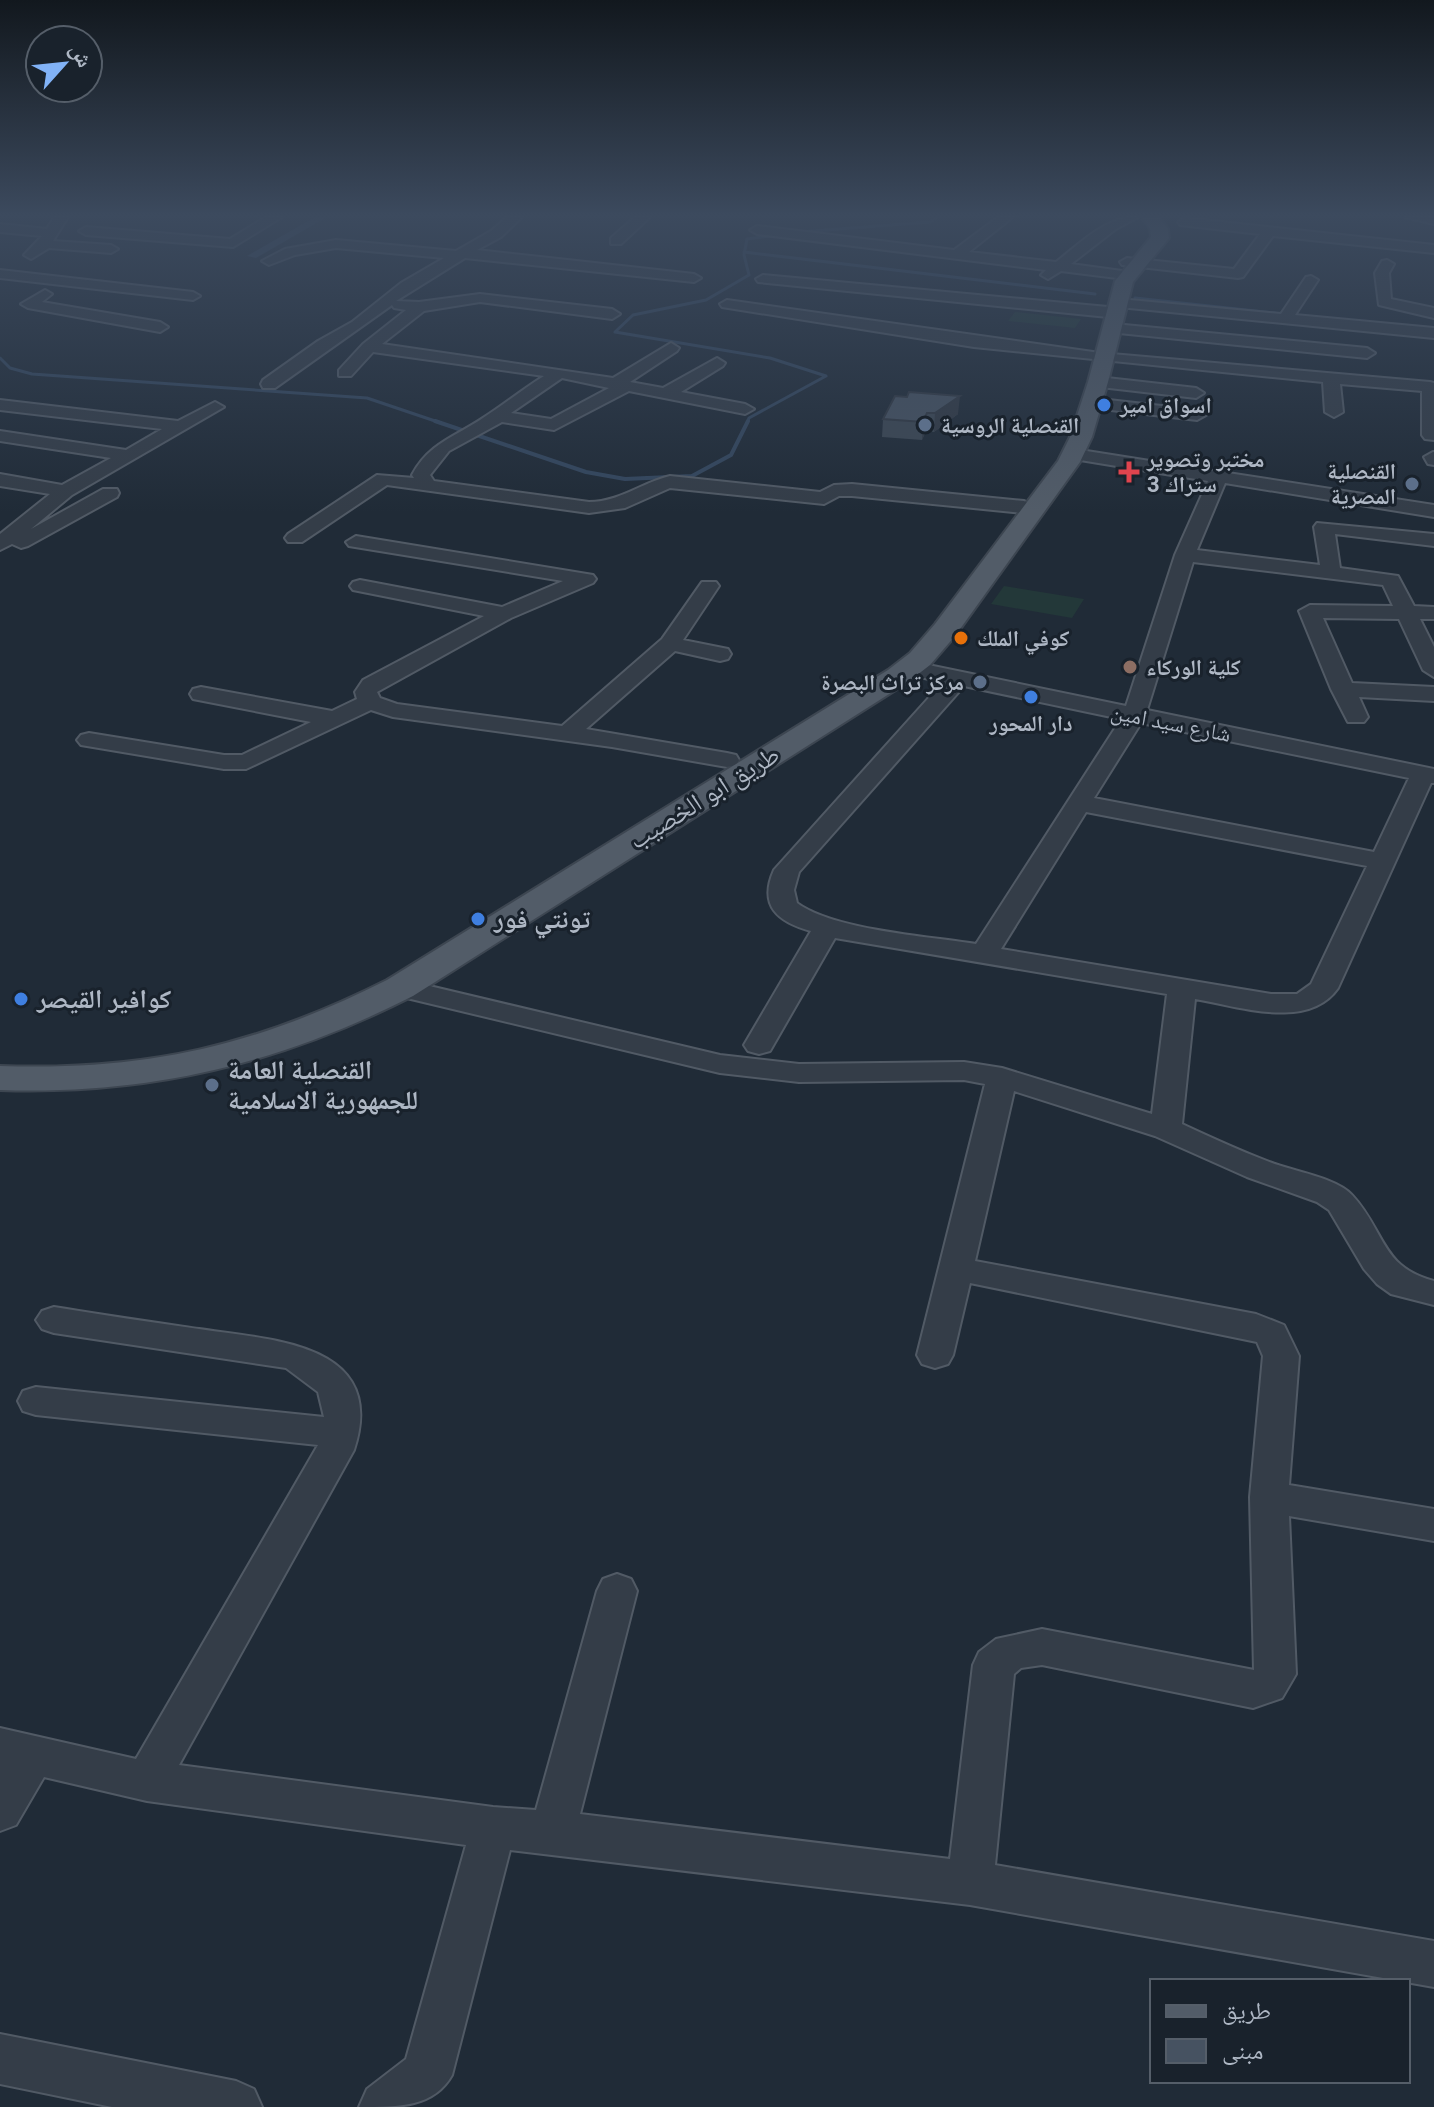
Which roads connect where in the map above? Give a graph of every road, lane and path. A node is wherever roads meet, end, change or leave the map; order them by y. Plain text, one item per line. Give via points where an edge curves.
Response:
1 (93, 315) edge
2 (369, 315) edge
3 (409, 315) edge
4 (835, 315) edge
5 (998, 315) edge
6 (1068, 315) edge
7 (1103, 315) edge
8 (1114, 315) edge
9 (1116, 315) edge
10 (1133, 315) edge
11 (1287, 315) edge
12 (1285, 319) junction
13 (1111, 324) junction
14 (1364, 326) junction
15 (160, 327) dead end
16 (985, 331) junction
17 (1434, 333) edge
18 (369, 347) junction
19 (671, 348) dead end
20 (717, 363) dead end
21 (345, 373) dead end
22 (559, 373) junction
23 (1331, 378) junction
24 (269, 384) dead end
25 (622, 384) junction
26 (1196, 393) dead end
27 (665, 394) junction
28 (0, 405) edge
29 (215, 407) dead end
30 (745, 409) dead end
31 (1334, 412) dead end
32 (1197, 415) dead end
33 (497, 418) junction
34 (179, 426) junction
35 (1431, 435) dead end
36 (0, 436) edge
37 (1074, 454) junction
38 (126, 455) junction
39 (1220, 474) junction
40 (0, 480) edge
41 (429, 486) junction
42 (65, 491) junction
43 (110, 493) dead end
44 (1024, 507) junction
45 (1434, 511) edge
46 (0, 521) edge
47 (21, 525) junction
48 (295, 538) dead end
49 (1006, 539) junction
50 (1434, 540) edge
51 (356, 542) dead end
52 (0, 544) edge
53 (0, 552) edge
54 (1185, 555) junction
55 (1331, 572) junction
56 (360, 586) dead end
57 (709, 586) dead end
58 (1406, 612) junction
59 (1434, 613) edge
60 (504, 614) junction
61 (670, 644) junction
62 (720, 654) dead end
63 (909, 668) junction
64 (1434, 670) edge
65 (957, 680) junction
66 (1342, 689) junction
67 (201, 694) dead end
68 (1434, 694) edge
69 (370, 702) junction
70 (1134, 716) junction
71 (1356, 717) dead end
72 (335, 719) junction
73 (567, 734) junction
74 (89, 740) dead end
75 (727, 760) junction
76 (1429, 775) edge
77 (1080, 803) junction
78 (659, 814) junction
79 (1381, 861) junction
80 (828, 926) junction
81 (983, 955) junction
82 (1182, 987) junction
83 (400, 988) junction
84 (759, 1045) dead end
85 (0, 1057) edge
86 (1002, 1077) junction
87 (0, 1078) edge
88 (1166, 1129) junction
89 (956, 1269) junction
90 (1434, 1293) edge
91 (54, 1320) dead end
92 (935, 1355) dead end
93 (36, 1401) dead end
94 (342, 1433) junction
95 (1269, 1497) junction
96 (1434, 1525) edge
97 (617, 1591) dead end
98 (16, 1751) edge
99 (147, 1781) junction
100 (0, 1811) edge
101 (493, 1828) junction
102 (553, 1832) junction
103 (970, 1883) junction
104 (1434, 1964) edge
105 (0, 2059) edge
106 (236, 2107) edge
107 (385, 2107) edge

1 - 15 street
2 - 24 street
3 - 18 street
4 - 16 street
5 - 16 street
6 - 13 street
7 - 13 street
8 - 13 main road, طريق ابو الخصيب
9 - 13 main road, طريق ابو الخصيب
10 - 13 street
11 - 12 street
12 - 13 street
12 - 14 street
13 - 14 street via 1368,358
13 - 16 street
13 - 23 street
13 - 26 street
13 - 32 street
13 - 37 main road, طريق ابو الخصيب
13 - 44 main road, طريق ابو الخصيب via 1067,447
14 - 17 street
18 - 21 street
18 - 22 street
19 - 25 street
20 - 27 street
22 - 25 street
22 - 33 street
23 - 31 street
23 - 35 street via 1430,387
25 - 27 street
25 - 33 street via 554,425
27 - 30 street
28 - 34 street
29 - 34 street
33 - 41 street via 437,450 421,475
34 - 38 street
36 - 38 street
37 - 39 street
37 - 49 main road, طريق ابو الخصيب
38 - 42 street
39 - 45 street
39 - 54 street
40 - 42 street
41 - 44 street via 592,507 628,501 670,482 824,498 852,490
41 - 48 street via 384,479
42 - 47 street
43 - 53 street
44 - 49 main road, طريق ابو الخصيب
46 - 47 street
47 - 52 street
49 - 63 main road, طريق ابو الخصيب via 945,630
49 - 75 main road, طريق ابو الخصيب via 901,657
50 - 55 street via 1324,527
51 - 60 street via 586,579
54 - 55 street
54 - 70 street
55 - 58 street via 1391,580
56 - 60 street
57 - 61 street
58 - 59 street
58 - 64 street
58 - 66 street via 1310,611
60 - 69 street via 371,685 366,692
61 - 62 street
61 - 73 street
63 - 65 street, شارع سيد امين
63 - 78 main road, طريق ابو الخصيب
65 - 70 street, شارع سيد امين
65 - 80 street via 787,870 781,900 798,916
66 - 68 street
66 - 71 street
67 - 72 street
69 - 72 street
69 - 73 street via 393,710
70 - 76 street, شارع سيد امين
70 - 77 street
72 - 74 street via 246,762
73 - 75 street
75 - 78 main road, طريق ابو الخصيب
76 - 79 street
77 - 79 street
77 - 81 street
78 - 83 main road, طريق ابو الخصيب
78 - 85 main road, طريق ابو الخصيب via 381,977 289,1021 217,1042 139,1055
79 - 82 street via 1317,996 1289,1004
80 - 81 street
80 - 84 street
81 - 82 street
82 - 88 street
83 - 86 street via 754,1070 936,1069
83 - 87 main road, طريق ابو الخصيب via 299,1035 220,1058 93,1077
86 - 88 street
86 - 89 street
88 - 90 street via 1258,1170 1329,1194 1341,1203 1389,1276
89 - 92 street
89 - 95 street via 1271,1334 1281,1356
91 - 94 street via 294,1356 335,1387 344,1417
93 - 94 street
94 - 99 street
95 - 96 street
95 - 103 street via 1275,1674 1267,1685 1253,1690 1042,1647 1011,1652 994,1665
97 - 102 street
98 - 99 street
98 - 100 street
99 - 101 street
101 - 102 street
101 - 107 street via 427,2075
102 - 103 street
103 - 104 street
105 - 106 street

